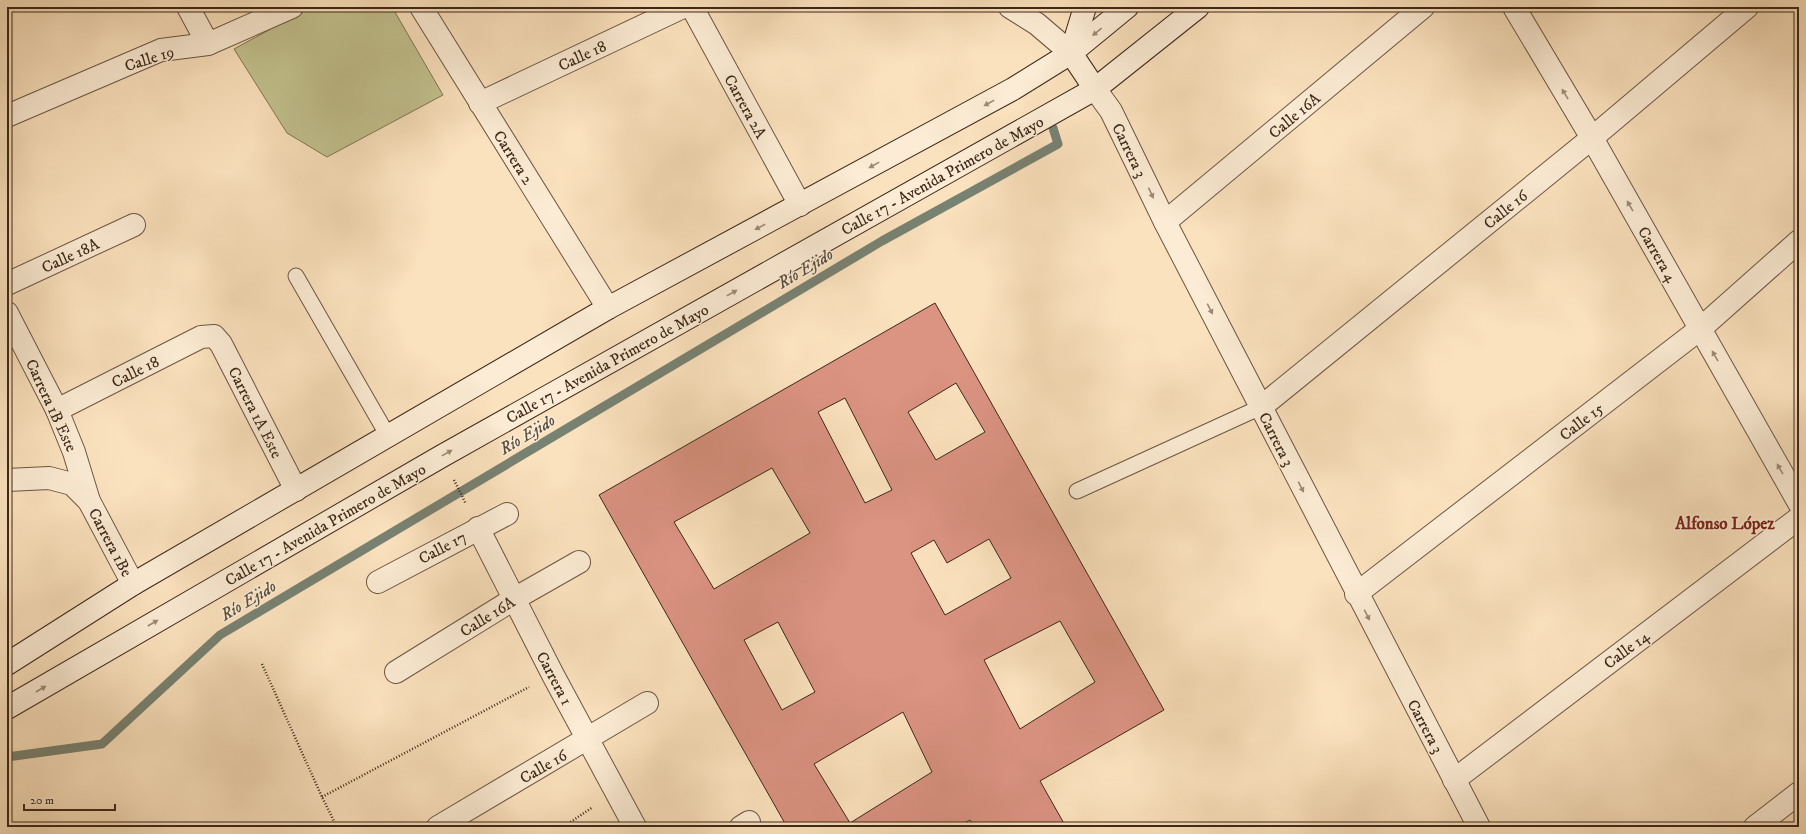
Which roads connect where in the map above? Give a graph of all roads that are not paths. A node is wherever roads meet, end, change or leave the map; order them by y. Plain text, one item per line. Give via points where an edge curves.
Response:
1 (188, 7) edge
2 (292, 7) edge
3 (421, 7) edge
4 (683, 7) edge
5 (692, 7) edge
6 (1010, 7) edge
7 (1085, 7) edge
8 (1127, 7) edge
9 (1198, 7) edge
10 (1423, 7) edge
11 (1514, 7) edge
12 (1747, 7) edge
13 (1036, 16) edge
14 (208, 44) junction
15 (1070, 53) junction
16 (1095, 90) junction
17 (480, 103) junction
18 (7, 116) edge
19 (1592, 138) junction
20 (800, 205) junction
21 (1165, 222) junction
22 (134, 225) dead end
23 (1799, 241) edge
24 (296, 276) dead end
25 (7, 284) edge
26 (608, 308) junction
27 (7, 313) edge
28 (1700, 329) junction
29 (214, 336) joint
30 (1261, 407) junction
31 (57, 410) junction
32 (388, 436) junction
33 (7, 480) edge
34 (296, 490) junction
35 (1077, 491) dead end
36 (90, 501) junction
37 (1799, 503) edge
38 (507, 514) dead end
39 (1799, 518) edge
40 (478, 528) junction
41 (579, 562) dead end
42 (378, 582) dead end
43 (133, 584) junction
44 (1356, 594) junction
45 (514, 599) junction
46 (7, 664) edge
47 (396, 672) dead end
48 (647, 704) dead end
49 (7, 708) edge
50 (587, 740) junction
51 (1454, 780) junction
52 (1799, 792) edge
53 (438, 827) edge
54 (636, 827) edge
55 (1479, 827) edge
56 (1755, 827) edge

1 - 14 street
2 - 14 street, Calle 19
3 - 17 street, Carrera 2
4 - 17 street, Calle 18
5 - 20 street, Carrera 2A
6 - 13 street, Carrera 3
7 - 15 street
8 -> 15 street
9 - 16 street, Calle 17 - Avenida Primero de Mayo
10 - 21 street, Calle 16A
19 -> 11 street, Carrera 4
12 - 19 street, Calle 16
13 - 15 street, Carrera 3
14 - 18 street, Calle 19 via 161,50
15 - 16 street, Carrera 3
15 -> 20 street via 1013,89
16 -> 21 street, Carrera 3 via 1111,111
49 -> 16 street, Calle 17 - Avenida Primero de Mayo via 442,456
17 - 26 street, Carrera 2
28 -> 19 street, Carrera 4
19 - 30 street, Calle 16
20 -> 26 street
21 -> 30 street, Carrera 3
22 - 25 street, Calle 18A
23 - 28 street, Calle 15
24 - 32 lane
26 - 32 street
27 - 31 street, Carrera 1B Este
37 -> 28 street, Carrera 4
28 - 44 street, Calle 15
29 - 31 street, Calle 18 via 201,337
29 - 34 street, Carrera 1A Este via 221,344
30 - 35 lane
30 -> 44 street, Carrera 3
31 - 36 street, Carrera 1B Este
32 - 34 street
33 - 36 street via 49,478 72,484
34 - 43 street
36 - 43 street, Carrera 1Be
38 - 40 street, Calle 17
39 - 51 street, Calle 14
40 - 42 street, Calle 17
40 - 45 street, Carrera 1
41 - 45 street, Calle 16A
43 - 46 street
44 -> 51 street, Carrera 3
45 - 47 street, Calle 16A
45 - 50 street, Carrera 1
48 - 50 street, Calle 16
50 - 53 street, Calle 16
50 - 54 street, Carrera 1
51 - 55 street, Carrera 3
52 - 56 street

